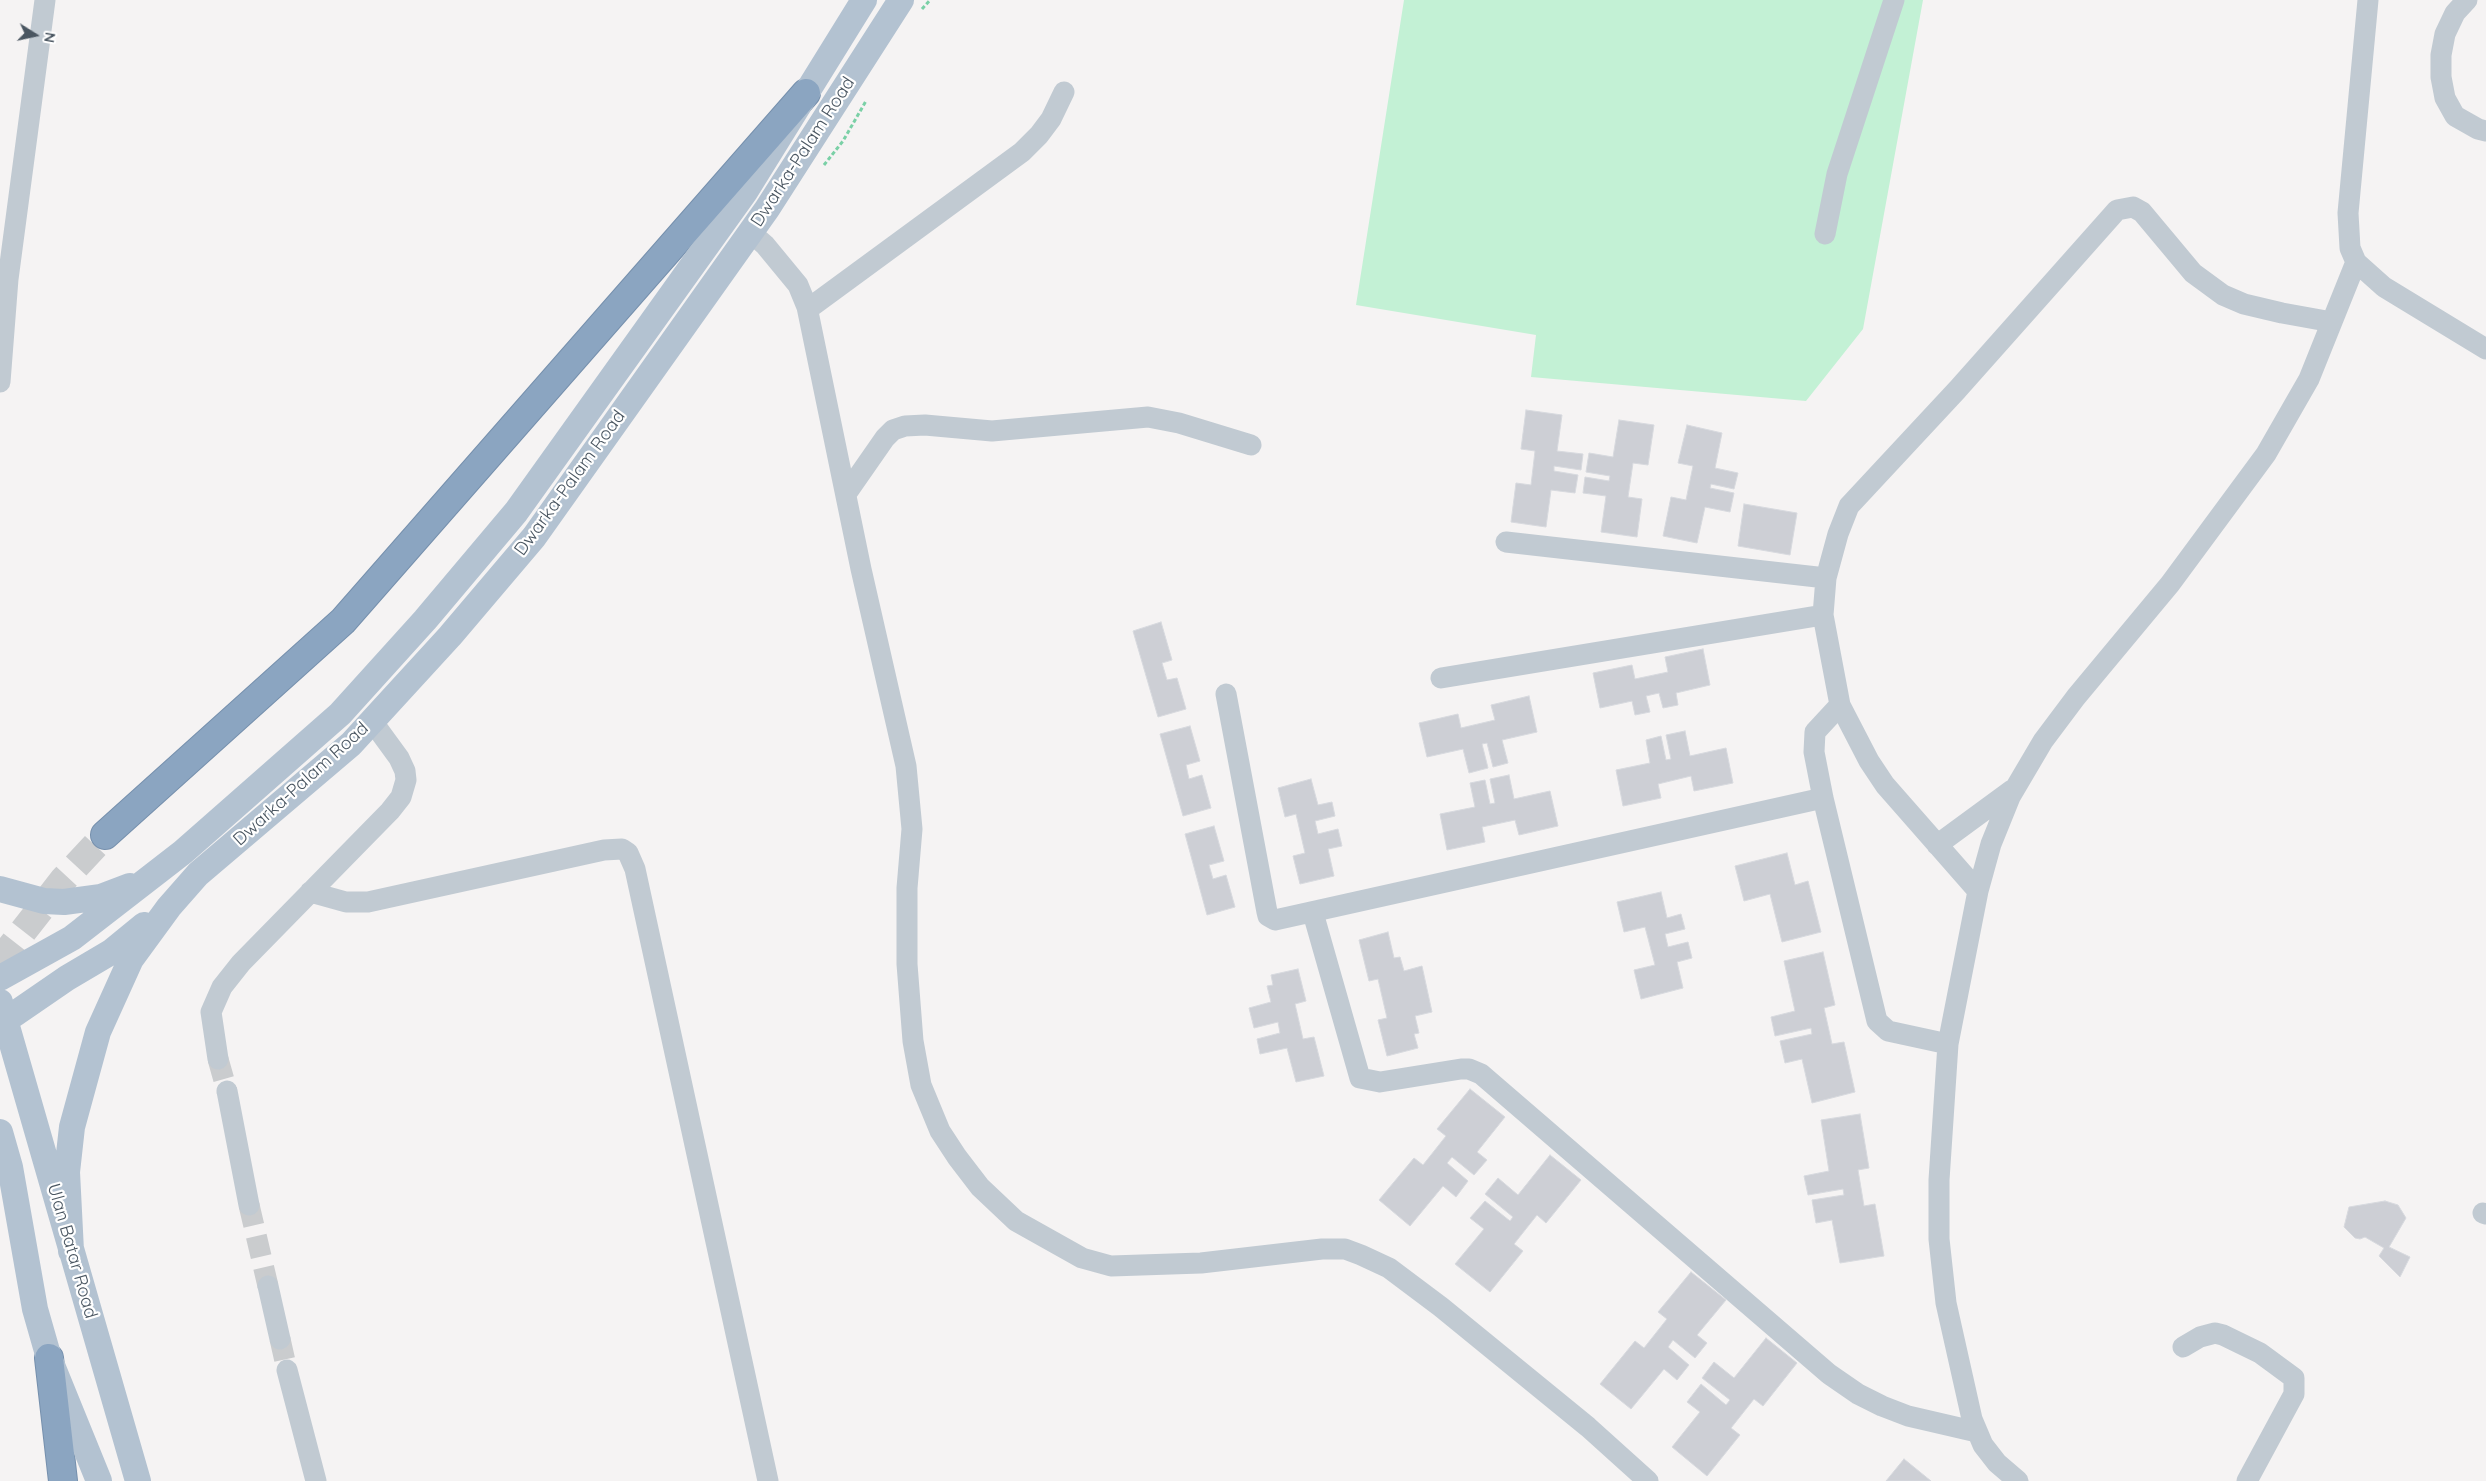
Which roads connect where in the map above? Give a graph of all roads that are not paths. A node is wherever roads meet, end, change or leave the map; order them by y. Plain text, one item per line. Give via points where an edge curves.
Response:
1 (45, 0) edge
2 (864, 0) edge
3 (901, 0) edge
4 (1894, 0) edge
5 (2368, 0) edge
6 (2467, 0) edge
7 (1064, 92) dead end
8 (806, 93) junction
9 (2486, 130) edge
10 (750, 232) junction
11 (1825, 234) dead end
12 (2356, 262) junction
13 (808, 309) junction
14 (2332, 322) junction
15 (2486, 349) edge
16 (0, 382) edge
17 (1251, 445) dead end
18 (846, 494) junction
19 (1506, 542) dead end
20 (1826, 578) junction
21 (1823, 615) junction
22 (1441, 678) dead end
23 (1226, 694) dead end
24 (1840, 705) junction
25 (372, 721) junction
26 (2015, 788) junction
27 (1823, 798) junction
28 (105, 835) tunnel mouth
29 (1937, 845) junction
30 (152, 878) junction
31 (0, 889) edge
32 (310, 892) junction
33 (1978, 892) junction
34 (169, 907) junction
35 (1313, 913) junction
36 (0, 978) edge
37 (2, 1016) edge
38 (1948, 1044) junction
39 (218, 1059) tunnel mouth
40 (227, 1091) tunnel mouth
41 (0, 1132) edge
42 (249, 1205) tunnel mouth
43 (0, 1221) edge
44 (71, 1251) junction
45 (268, 1286) tunnel mouth
46 (34, 1309) junction
47 (280, 1339) tunnel mouth
48 (2183, 1347) dead end
49 (49, 1358) junction
50 (287, 1370) tunnel mouth
51 (1978, 1432) junction
52 (63, 1481) edge
53 (99, 1481) edge
54 (138, 1481) edge
55 (316, 1481) edge
56 (768, 1481) edge
57 (1648, 1481) edge
58 (2018, 1481) edge
59 (2248, 1481) edge

1 - 16 street via 8,279
2 - 8 main road, Dwarka-Palam Road
3 - 10 main road, Dwarka-Palam Road
4 - 11 street via 1837,174
5 - 12 street via 2348,212 2350,248
6 - 9 street via 2455,12 2445,34 2441,55 2444,98 2455,116
7 - 13 street via 1047,124 1022,152
8 - 28 highway via 343,621
8 - 30 main road, Dwarka-Palam Road via 745,192 510,519 340,714
10 - 13 street via 765,244 798,285
10 - 25 main road, Dwarka-Palam Road via 534,537
12 - 14 street
12 - 15 street via 2384,287
13 - 18 street
14 - 20 street via 2244,304 2222,294 2193,273 2142,212 2133,208 2117,210 1957,390 1848,506
14 - 26 street via 2309,379 2266,454 2170,584 2076,697 2043,741
17 - 18 street via 1148,417 992,431 905,426 884,438
18 - 57 street via 909,784 912,829 906,964 913,1041 921,1085 940,1132 980,1187 1016,1221 1082,1258 1111,1266 1201,1263 1322,1249 1345,1250 1361,1255 1389,1268 1441,1307 1588,1427
19 - 20 street
20 - 21 street
21 - 22 street
21 - 24 street
23 - 35 street via 1268,916 1279,920
24 - 27 street via 1821,724 1813,740
24 - 29 street via 1869,762
25 - 32 street via 405,771 404,791 390,811
25 - 34 main road, Dwarka-Palam Road via 351,744 198,874
26 - 29 street
26 - 33 street via 1991,844
27 - 35 street
27 - 38 street via 1877,1021 1888,1031
29 - 33 street
30 - 31 main road via 80,901 44,901
30 - 36 main road, Dwarka-Palam Road via 72,938
32 - 39 street via 241,963 216,997 211,1012
32 - 56 street via 346,902 368,902 604,850 622,849 628,853 637,879
33 - 38 street
34 - 37 main road via 111,952
34 - 44 main road via 131,959 98,1032 86,1070 72,1126 67,1172
35 - 51 street via 1360,1078 1380,1082 1461,1069 1481,1074 1829,1374 1882,1406 1908,1416
37 - 44 main road, Ulan Batar Road
38 - 51 street via 1939,1180 1941,1269 1958,1364
40 - 42 street
41 - 46 main road via 10,1167
43 - 46 main road
44 - 54 main road, Ulan Batar Road
45 - 47 street
46 - 49 main road
48 - 59 street via 2200,1337 2215,1333 2223,1335 2260,1353 2294,1378 2294,1394
49 - 52 highway
49 - 53 main road
50 - 55 street
51 - 58 street via 1983,1445 1997,1463

